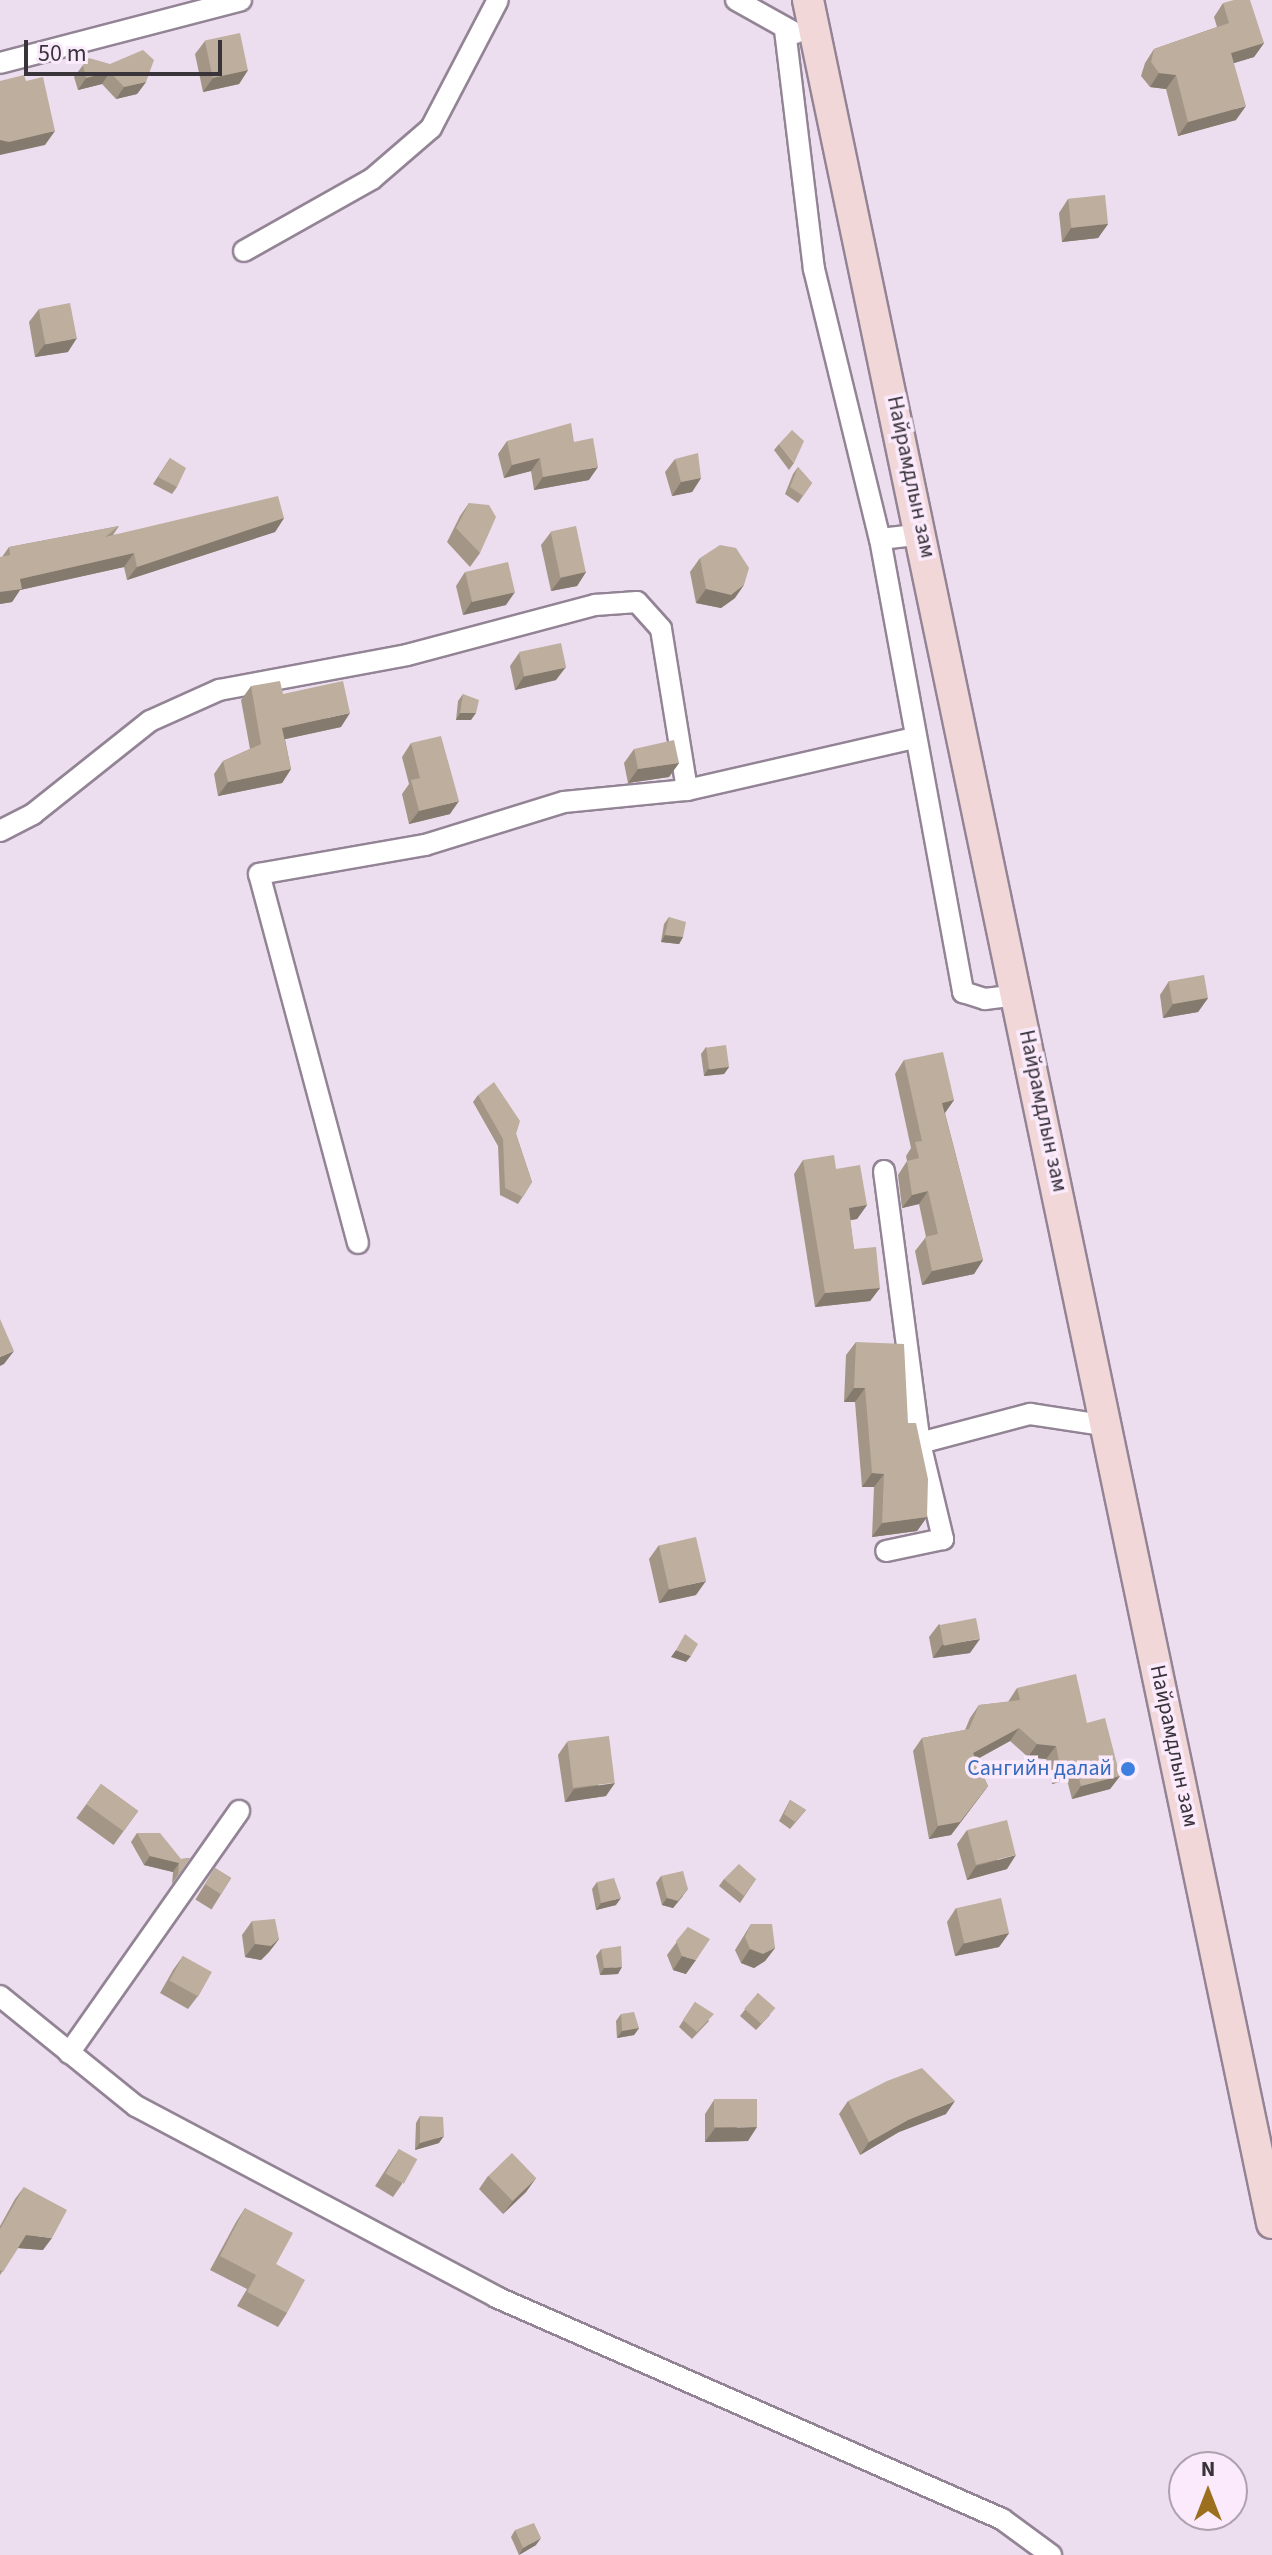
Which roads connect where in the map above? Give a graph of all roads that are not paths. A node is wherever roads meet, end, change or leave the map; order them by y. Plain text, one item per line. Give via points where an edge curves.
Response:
1 (241, 0) edge
2 (498, 0) edge
3 (718, 0) edge
4 (808, 0) edge
5 (738, 1) edge
6 (785, 30) junction
7 (817, 40) junction
8 (0, 63) edge
9 (244, 251) dead end
10 (924, 534) junction
11 (880, 539) junction
12 (914, 738) junction
13 (687, 790) junction
14 (0, 831) edge
15 (1019, 995) junction
16 (884, 1171) dead end
17 (358, 1243) dead end
18 (1108, 1426) junction
19 (920, 1443) junction
20 (886, 1551) dead end
21 (239, 1811) dead end
22 (0, 1996) edge
23 (69, 2053) junction
24 (1272, 2223) edge
25 (1051, 2555) edge

1 - 8 street
2 - 9 street via 431,128 372,179
3 - 5 street
4 - 7 main road, Найрамдлын зам
5 - 6 street
6 - 7 street
6 - 11 street via 814,269
7 - 10 main road, Найрамдлын зам
10 - 11 street
10 - 15 main road, Найрамдлын зам
11 - 12 street via 904,639
12 - 13 street
12 - 15 street via 963,992 985,999
13 - 14 street via 661,629 637,602 595,605 407,655 219,690 150,721 33,814
13 - 17 street via 564,802 425,845 259,874
15 - 18 main road, Найрамдлын зам
16 - 19 street
18 - 19 street via 1030,1414
18 - 24 main road, Найрамдлын зам
19 - 20 street via 943,1539
21 - 23 street
22 - 23 street
23 - 25 street via 136,2106 496,2297 1002,2519

